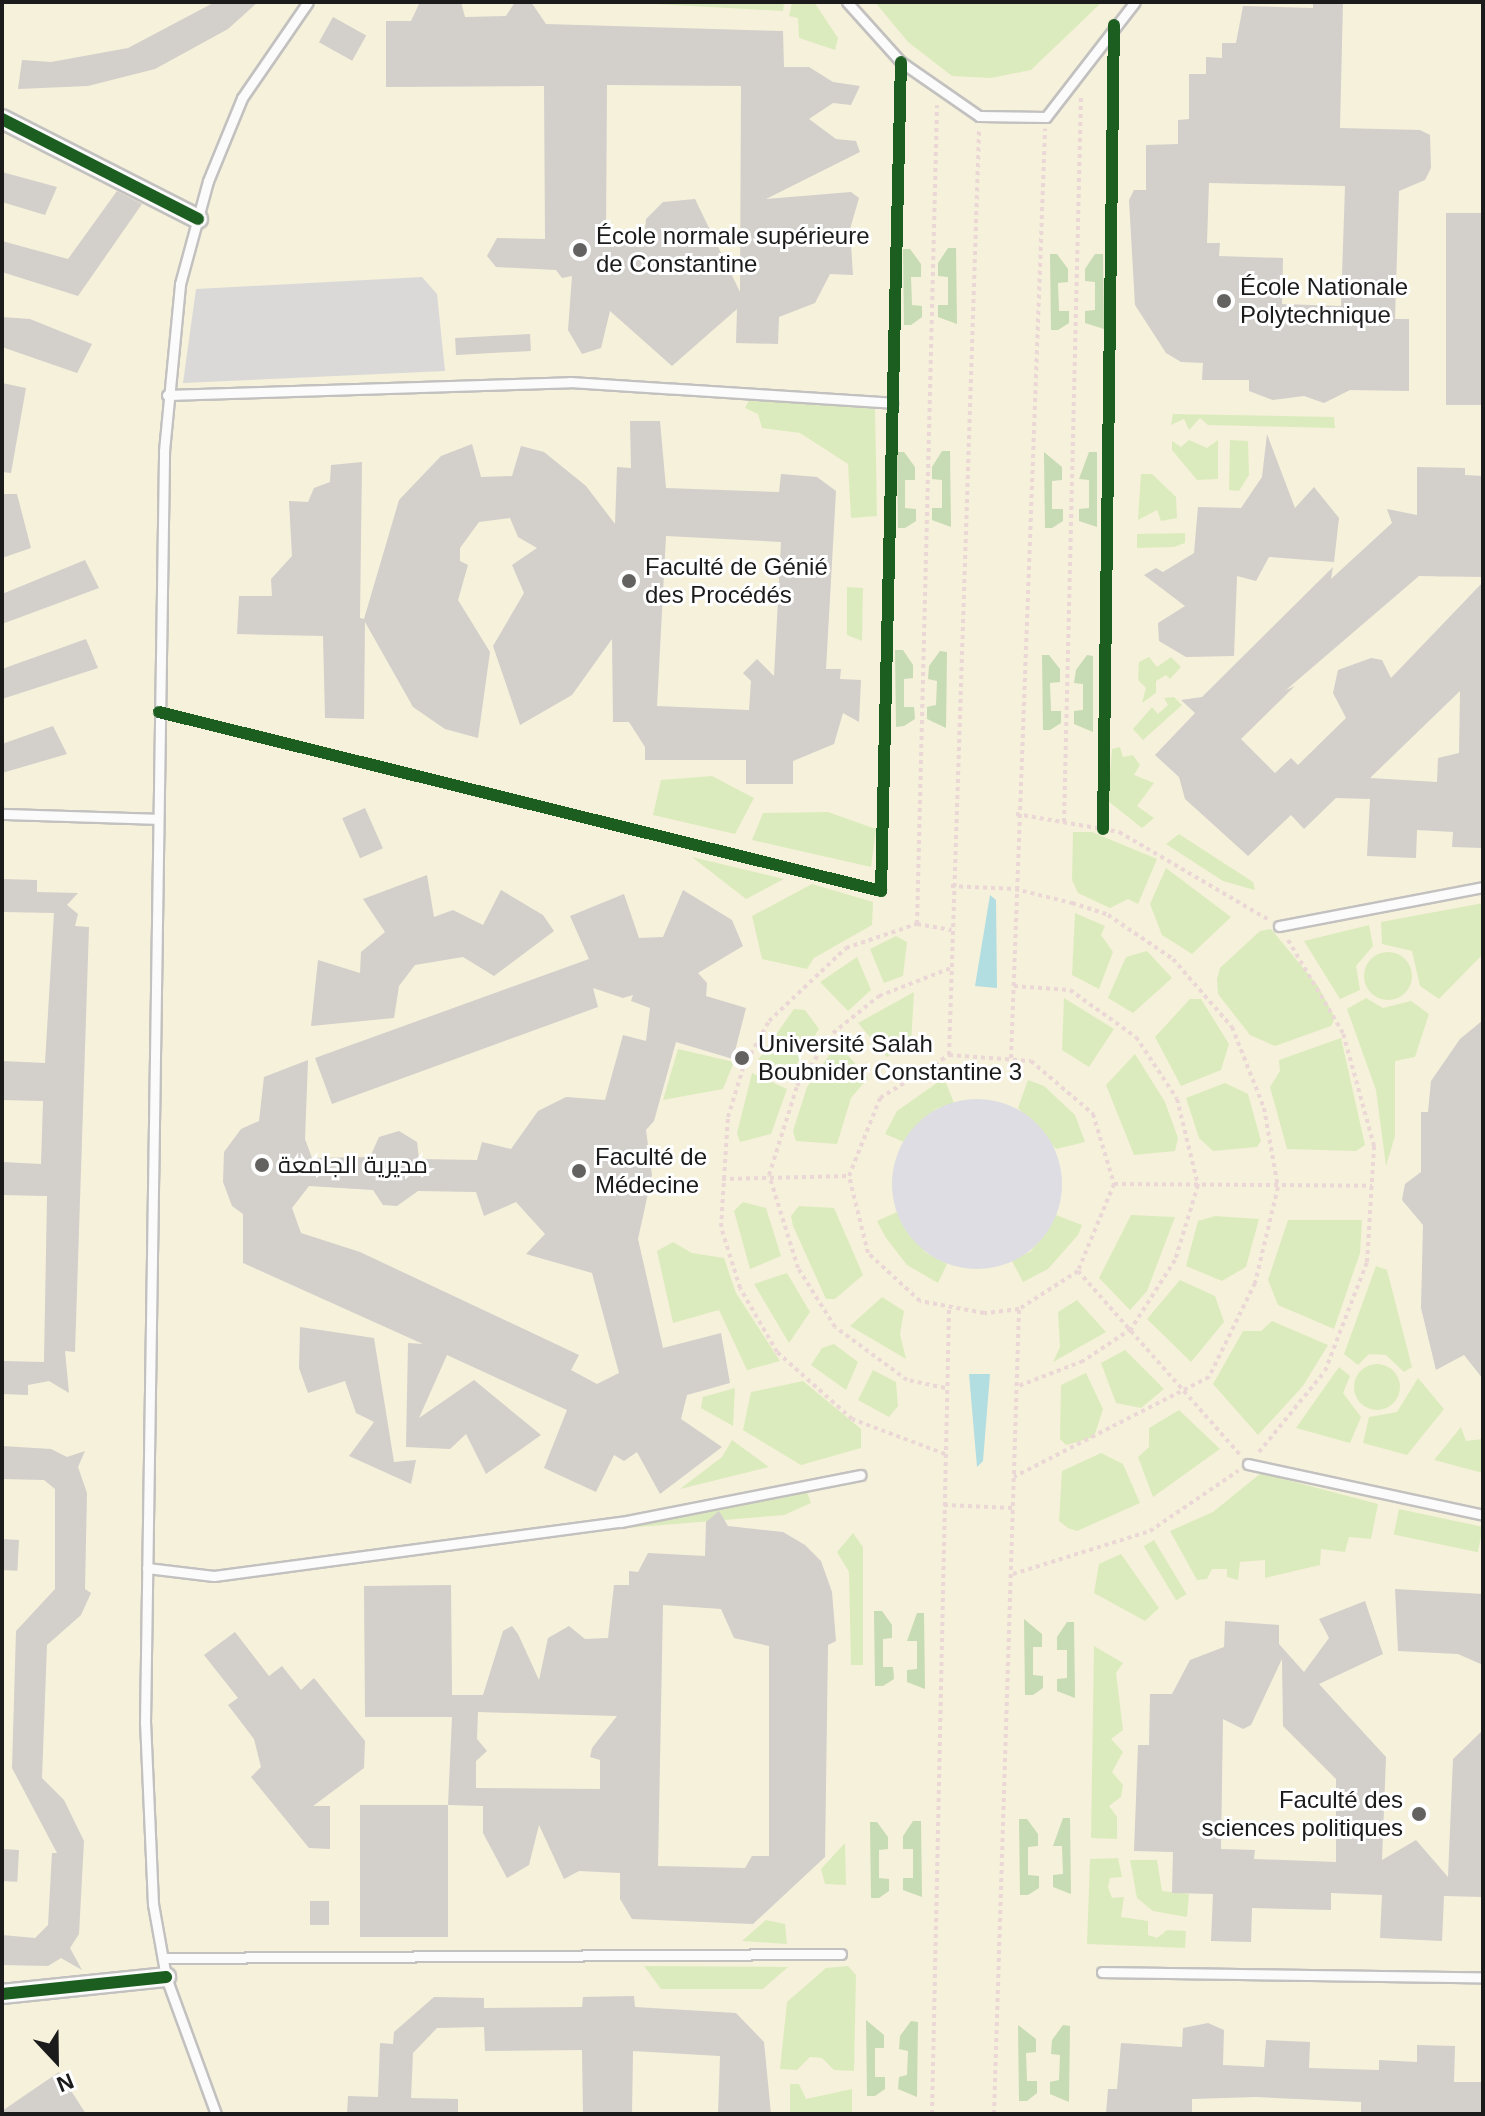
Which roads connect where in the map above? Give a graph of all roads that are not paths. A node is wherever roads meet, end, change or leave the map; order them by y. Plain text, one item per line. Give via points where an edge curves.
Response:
1 (308, 2) edge
2 (847, 2) edge
3 (1135, 2) edge
4 (2, 119) edge
5 (198, 219) junction
6 (167, 395) junction
7 (892, 403) dead end
8 (2, 814) edge
9 (157, 819) junction
10 (1483, 887) edge
11 (1279, 926) road end
12 (1248, 1464) road end
13 (860, 1475) dead end
14 (1483, 1515) edge
15 (147, 1568) junction
16 (841, 1954) dead end
17 (163, 1958) junction
18 (1102, 1972) dead end
19 (166, 1977) junction
20 (1483, 1977) edge
21 (2, 1994) edge
22 (216, 2114) edge

1 - 5 lane via 242,98
2 - 3 lane via 901,62 979,116 1046,117
4 - 5 street
5 - 6 lane via 180,284
6 - 7 lane via 570,382
6 - 9 lane
8 - 9 lane
9 - 15 lane
10 - 11 lane
12 - 14 lane
13 - 15 lane via 621,1522 230,1574
15 - 17 lane via 145,1723 153,1904
16 - 17 lane
17 - 19 lane
18 - 20 lane
19 - 21 street
19 - 22 lane

